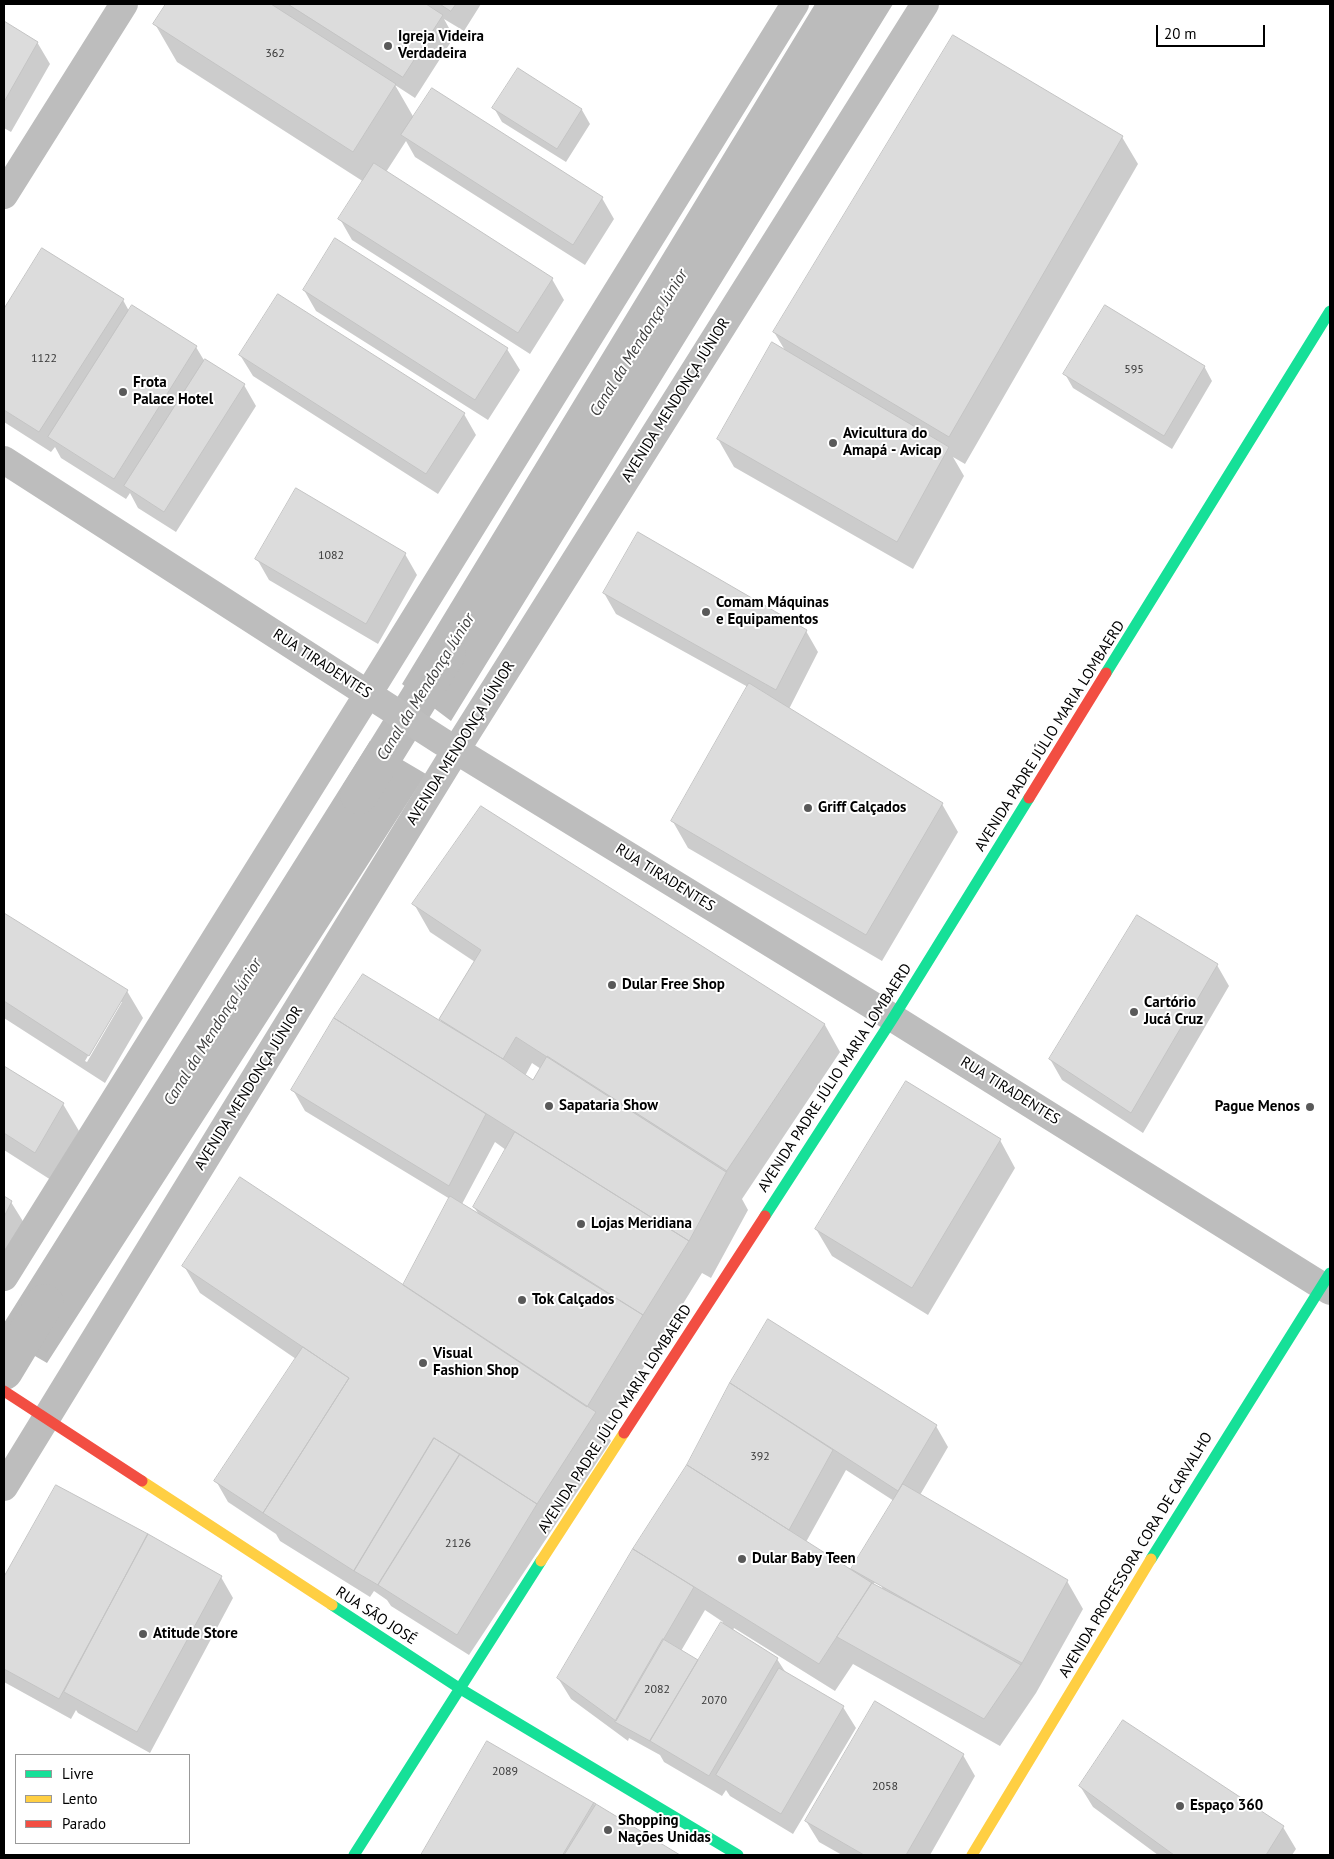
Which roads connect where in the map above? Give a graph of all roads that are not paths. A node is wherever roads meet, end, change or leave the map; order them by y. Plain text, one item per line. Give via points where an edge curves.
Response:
1 (124, 4) edge
2 (795, 4) edge
3 (925, 4) edge
4 (4, 195) edge
5 (1330, 311) edge
6 (4, 460) edge
7 (378, 700) junction
8 (448, 745) junction
9 (893, 1018) junction
10 (4, 1277) edge
11 (1328, 1284) edge
12 (4, 1392) edge
13 (46, 1418) junction
14 (4, 1486) edge
15 (459, 1688) junction
16 (354, 1855) edge
17 (738, 1855) edge
18 (972, 1855) edge

1 - 4 street
2 - 7 street
3 - 8 street, AVENIDA MENDONÇA JÚNIOR
5 - 9 main road, AVENIDA PADRE JÚLIO MARIA LOMBAERD
6 - 7 street, RUA TIRADENTES
7 - 8 street, RUA TIRADENTES
7 - 10 street
8 - 9 street, RUA TIRADENTES
8 - 13 street, AVENIDA MENDONÇA JÚNIOR
9 - 11 street, RUA TIRADENTES
9 - 15 main road, AVENIDA PADRE JÚLIO MARIA LOMBAERD
11 - 18 main road, AVENIDA PROFESSORA CORA DE CARVALHO via 1182,1506
12 - 13 main road, RUA SÃO JOSÉ
13 - 14 street, AVENIDA MENDONÇA JÚNIOR
13 - 15 main road, RUA SÃO JOSÉ
15 - 16 main road, AVENIDA PADRE JÚLIO MARIA LOMBAERD
15 - 17 main road, RUA SÃO JOSÉ

